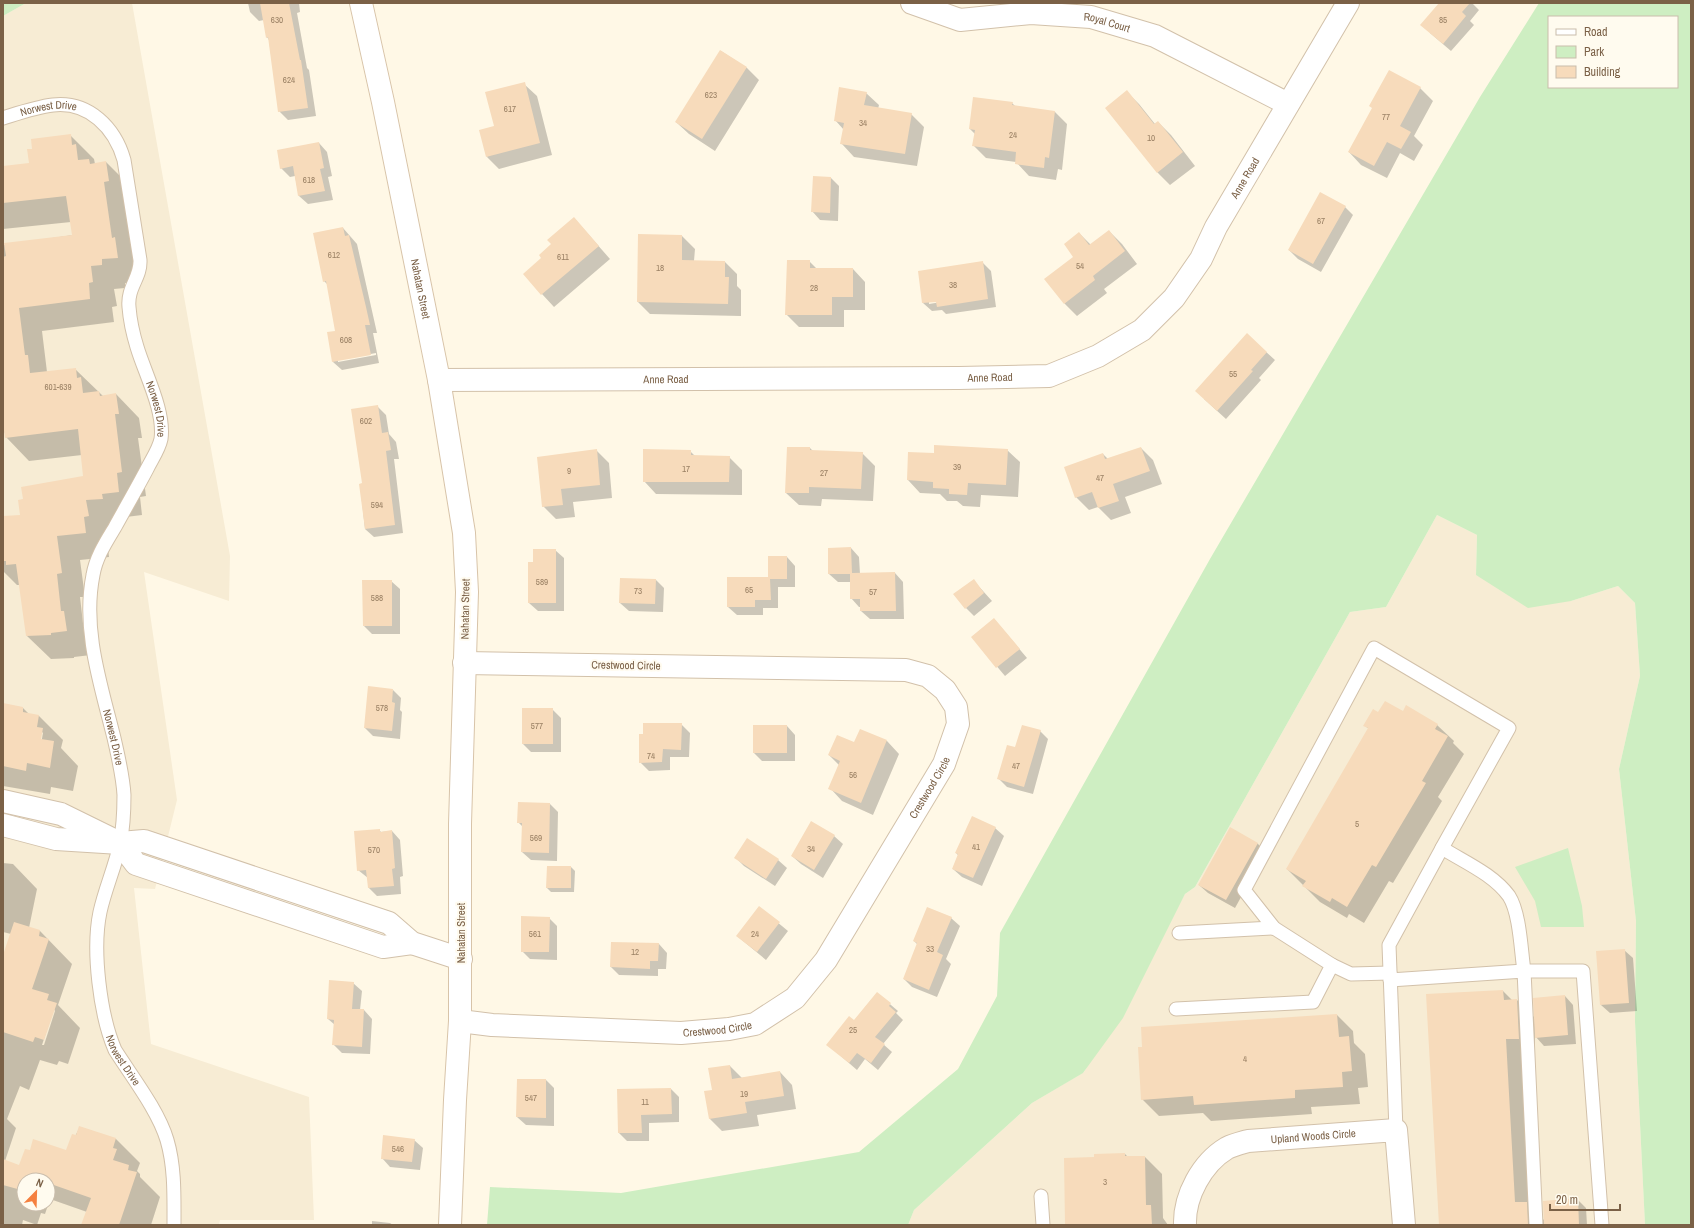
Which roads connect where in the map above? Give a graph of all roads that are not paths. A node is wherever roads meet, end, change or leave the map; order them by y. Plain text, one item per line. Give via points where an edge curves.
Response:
1 (361, 3) edge
2 (912, 3) edge
3 (1348, 3) edge
4 (1288, 104) junction
5 (3, 118) edge
6 (439, 380) junction
7 (464, 663) junction
8 (3, 801) edge
9 (3, 825) edge
10 (120, 843) junction
11 (1442, 848) junction
12 (1274, 928) junction
13 (1179, 933) dead end
14 (461, 959) junction
15 (1332, 965) junction
16 (1524, 971) junction
17 (1390, 976) junction
18 (1176, 1009) dead end
19 (460, 1021) junction
20 (1396, 1130) junction
21 (1041, 1196) dead end
22 (174, 1225) edge
23 (450, 1225) edge
24 (1043, 1225) edge
25 (1186, 1225) edge
26 (1404, 1225) edge
27 (1536, 1225) edge
28 (1602, 1225) edge

1 - 6 street, Nahatan Street
2 - 4 street, Royal Court via 960,20 1031,13 1091,17 1155,36
3 - 4 street, Anne Road
4 - 6 street, Anne Road via 1216,227 1201,259 1174,298 1142,330 1098,356 1049,376
5 - 10 lane, Norwest Drive via 34,108 54,105 82,109 104,124 119,144 124,160 140,269 129,292 128,304 137,346 159,413 161,437 141,480 97,560 92,581 91,639 124,794
6 - 7 street, Nahatan Street via 464,533 467,592
7 - 14 street, Nahatan Street via 460,824
7 - 19 street, Crestwood Circle via 906,670 928,676 945,690 956,707 958,724 944,764 826,960 795,998 756,1024 681,1034 492,1025
8 - 10 street via 61,814
9 - 10 street via 56,839
10 - 14 street via 136,864 383,947 412,943
10 - 22 lane, Norwest Drive via 100,912 100,989 108,1031 115,1050 154,1112 167,1141 174,1192
11 - 12 lane via 1509,728 1374,648 1244,890
11 - 16 lane via 1489,876 1509,896 1517,919
11 - 17 lane via 1389,945
12 - 13 lane
12 - 15 lane
14 - 19 street, Nahatan Street
15 - 17 lane via 1351,974
15 - 18 lane via 1313,1002
16 - 17 lane
16 - 27 lane
16 - 28 lane via 1583,971
17 - 20 lane
19 - 23 street, Nahatan Street
20 - 25 street, Upland Woods Circle via 1248,1141 1228,1148 1199,1176 1187,1206
20 - 26 street
21 - 24 lane

